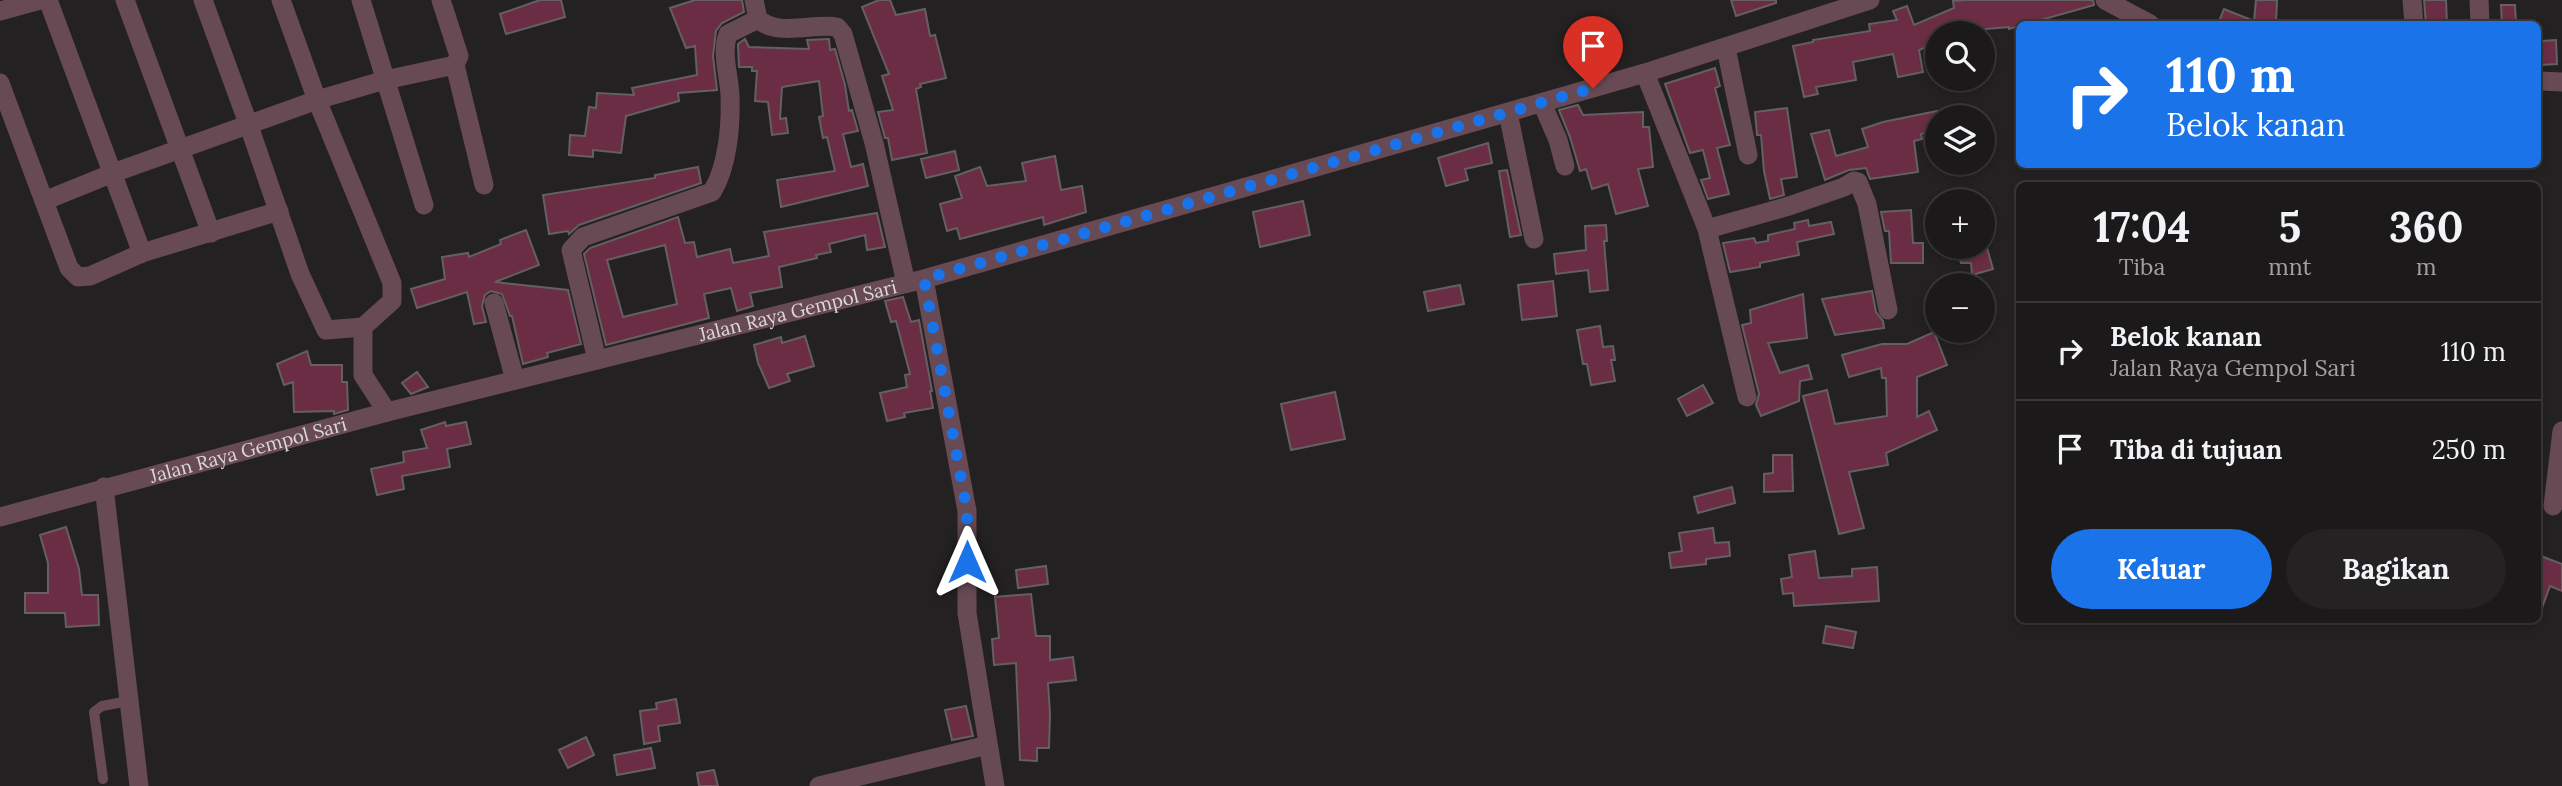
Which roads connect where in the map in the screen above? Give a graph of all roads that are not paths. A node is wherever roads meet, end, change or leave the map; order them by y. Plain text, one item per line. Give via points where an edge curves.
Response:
1 (40, 0) edge
2 (48, 0) edge
3 (125, 0) edge
4 (202, 0) edge
5 (281, 0) edge
6 (361, 0) edge
7 (442, 0) edge
8 (2105, 0) edge
9 (2412, 0) edge
10 (2479, 0) edge
11 (1863, 1) edge
12 (756, 10) edge
13 (0, 11) edge
14 (2144, 21) edge
15 (2414, 21) edge
16 (2480, 21) edge
17 (1726, 48) junction
18 (456, 65) junction
19 (1645, 73) junction
20 (385, 80) junction
21 (2541, 81) edge
22 (2562, 82) edge
23 (0, 83) edge
24 (317, 100) junction
25 (1542, 103) junction
26 (1508, 113) junction
27 (249, 126) junction
28 (180, 149) junction
29 (1748, 155) dead end
30 (1565, 166) dead end
31 (113, 173) junction
32 (484, 185) dead end
33 (44, 201) junction
34 (424, 205) dead end
35 (279, 211) junction
36 (1707, 229) junction
37 (211, 233) junction
38 (1534, 239) dead end
39 (142, 253) junction
40 (915, 281) junction
41 (494, 303) dead end
42 (1888, 310) dead end
43 (363, 327) junction
44 (597, 360) junction
45 (515, 380) junction
46 (1747, 397) dead end
47 (387, 412) junction
48 (2562, 431) edge
49 (104, 487) junction
50 (2553, 506) dead end
51 (0, 517) edge
52 (129, 701) junction
53 (988, 746) junction
54 (103, 779) dead end
55 (139, 786) edge
56 (819, 786) edge
57 (995, 786) edge

1 - 13 street
2 - 31 street
3 - 28 street
4 - 27 street
5 - 24 street
6 - 20 street
7 - 18 street via 459,56
8 - 14 street
9 - 15 street
10 - 16 street
11 - 17 street, Jalan Raya Gempol Sari
12 - 40 street via 772,28 826,25 843,33
12 - 44 street via 726,38 730,96 725,164 712,192 583,237 571,250
17 - 19 street, Jalan Raya Gempol Sari
17 - 29 street
18 - 20 street
18 - 32 street
19 - 25 street, Jalan Raya Gempol Sari
19 - 36 street
20 - 24 street
20 - 34 street
21 - 22 street
23 - 33 street
24 - 27 street
24 - 43 street via 392,283 392,302
25 - 26 street, Jalan Raya Gempol Sari
25 - 30 street
26 - 38 street
26 - 40 street, Jalan Raya Gempol Sari
27 - 28 street
27 - 35 street
28 - 31 street
28 - 37 street
31 - 33 street
31 - 39 street
33 - 39 street via 69,268 78,277
35 - 37 street
35 - 43 street via 300,274 326,330
36 - 42 street via 1858,182 1867,204
36 - 46 street
37 - 39 street
40 - 44 street, Jalan Raya Gempol Sari
40 - 53 street via 967,511 967,613
41 - 45 street
43 - 47 street via 363,375
44 - 45 street, Jalan Raya Gempol Sari
45 - 47 street, Jalan Raya Gempol Sari
47 - 49 street, Jalan Raya Gempol Sari
48 - 50 street
49 - 51 street, Jalan Raya Gempol Sari
49 - 52 street
52 - 54 lane via 94,712
52 - 55 street
53 - 56 street
53 - 57 street

